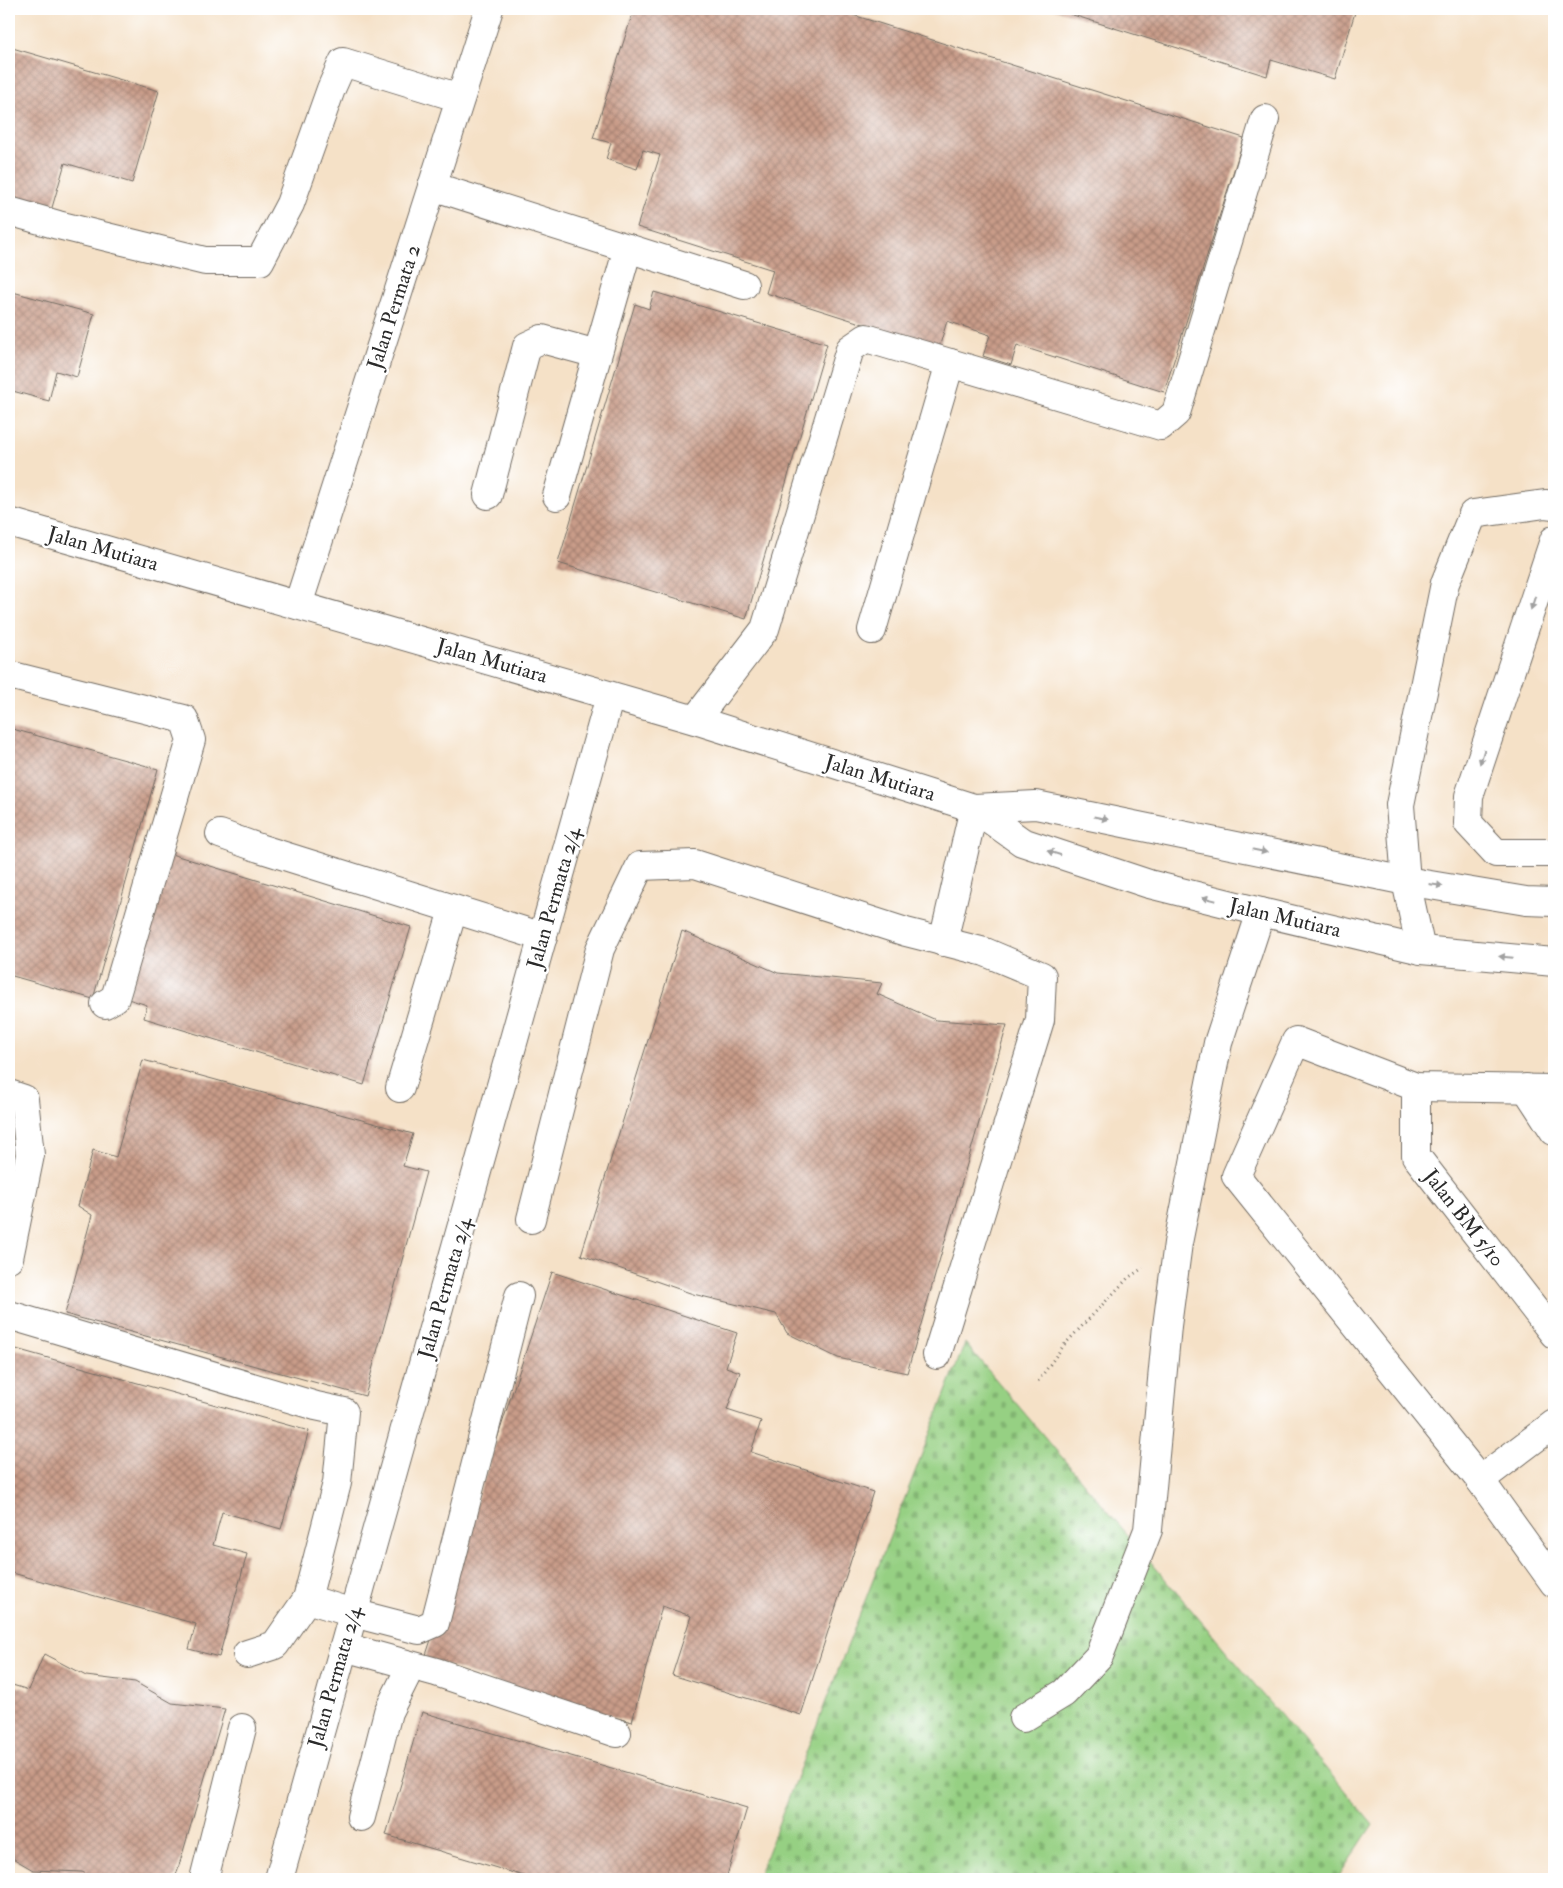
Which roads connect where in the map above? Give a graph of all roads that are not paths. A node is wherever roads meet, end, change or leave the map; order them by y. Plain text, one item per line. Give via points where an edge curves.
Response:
1 (489, 9) edge
2 (460, 98) junction
3 (1265, 119) dead end
4 (432, 186) junction
5 (9, 211) edge
6 (628, 248) junction
7 (744, 285) dead end
8 (598, 354) junction
9 (950, 363) junction
10 (488, 495) dead end
11 (557, 496) dead end
12 (1554, 505) edge
13 (9, 522) edge
14 (1554, 540) edge
15 (298, 605) junction
16 (872, 630) dead end
17 (9, 675) edge
18 (610, 696) junction
19 (695, 720) junction
20 (974, 808) junction
21 (220, 834) dead end
22 (1554, 853) edge
23 (1406, 881) junction
24 (1554, 902) edge
25 (453, 910) junction
26 (1261, 912) junction
27 (543, 937) junction
28 (943, 942) junction
29 (1421, 950) junction
30 (1554, 962) edge
31 (105, 1004) dead end
32 (1416, 1087) junction
33 (400, 1088) dead end
34 (1526, 1088) junction
35 (1554, 1089) edge
36 (9, 1094) edge
37 (1554, 1131) edge
38 (531, 1219) dead end
39 (9, 1258) edge
40 (519, 1296) dead end
41 (9, 1315) edge
42 (1554, 1334) edge
43 (937, 1356) dead end
44 (1554, 1424) edge
45 (1480, 1480) junction
46 (1554, 1583) edge
47 (307, 1599) junction
48 (353, 1613) junction
49 (344, 1647) junction
50 (247, 1654) dead end
51 (411, 1666) junction
52 (1023, 1718) dead end
53 (242, 1728) dead end
54 (617, 1732) dead end
55 (360, 1817) dead end
56 (204, 1879) edge
57 (279, 1879) edge

1 - 2 street, Jalan Permata 2
2 - 4 street, Jalan Permata 2
2 - 5 street via 343,62 290,204 260,261 205,261
3 - 9 street via 1176,413 1160,426
4 - 6 street
4 - 15 street, Jalan Permata 2
6 - 7 street
6 - 8 street
8 - 10 street via 542,339 528,346
8 - 11 street
9 - 16 street
9 - 19 street via 866,338 850,348 765,629
12 - 23 street via 1473,514 1445,583 1400,805
13 - 15 street, Jalan Mutiara
14 -> 22 street via 1469,796 1468,823 1496,853
15 - 18 street, Jalan Mutiara
17 - 31 street via 184,719 191,740 115,998
18 - 19 street, Jalan Mutiara
18 - 27 street, Jalan Permata 2/4
19 - 20 street, Jalan Mutiara
20 -> 23 street via 1036,805
26 -> 20 street, Jalan Mutiara via 1149,884 1022,842
20 - 28 street
21 - 25 street
23 -> 24 street via 1526,901
23 - 29 street
25 - 27 street
25 - 33 street
26 - 29 street, Jalan Mutiara
26 - 52 street via 1218,1043 1178,1243 1166,1326 1148,1530 1100,1656 1064,1693
27 - 48 street, Jalan Permata 2/4
28 - 38 street via 695,864 640,866 600,949
28 - 43 street via 985,952 1042,976 1040,1020
30 -> 29 street, Jalan Mutiara
32 - 34 street
32 - 42 street, Jalan BM 5/10 via 1416,1156
32 - 45 street via 1296,1041 1236,1176
34 - 35 street
34 - 37 street
36 - 39 street via 24,1099 30,1155
40 - 48 street via 435,1623 419,1630
41 - 47 street via 344,1412 337,1483
44 - 45 street
45 - 46 street
47 - 48 street
47 - 50 street via 275,1646
48 - 49 street, Jalan Permata 2/4
49 - 51 street
49 - 57 street, Jalan Permata 2/4
51 - 54 street
51 - 55 street via 388,1712
53 - 56 street

